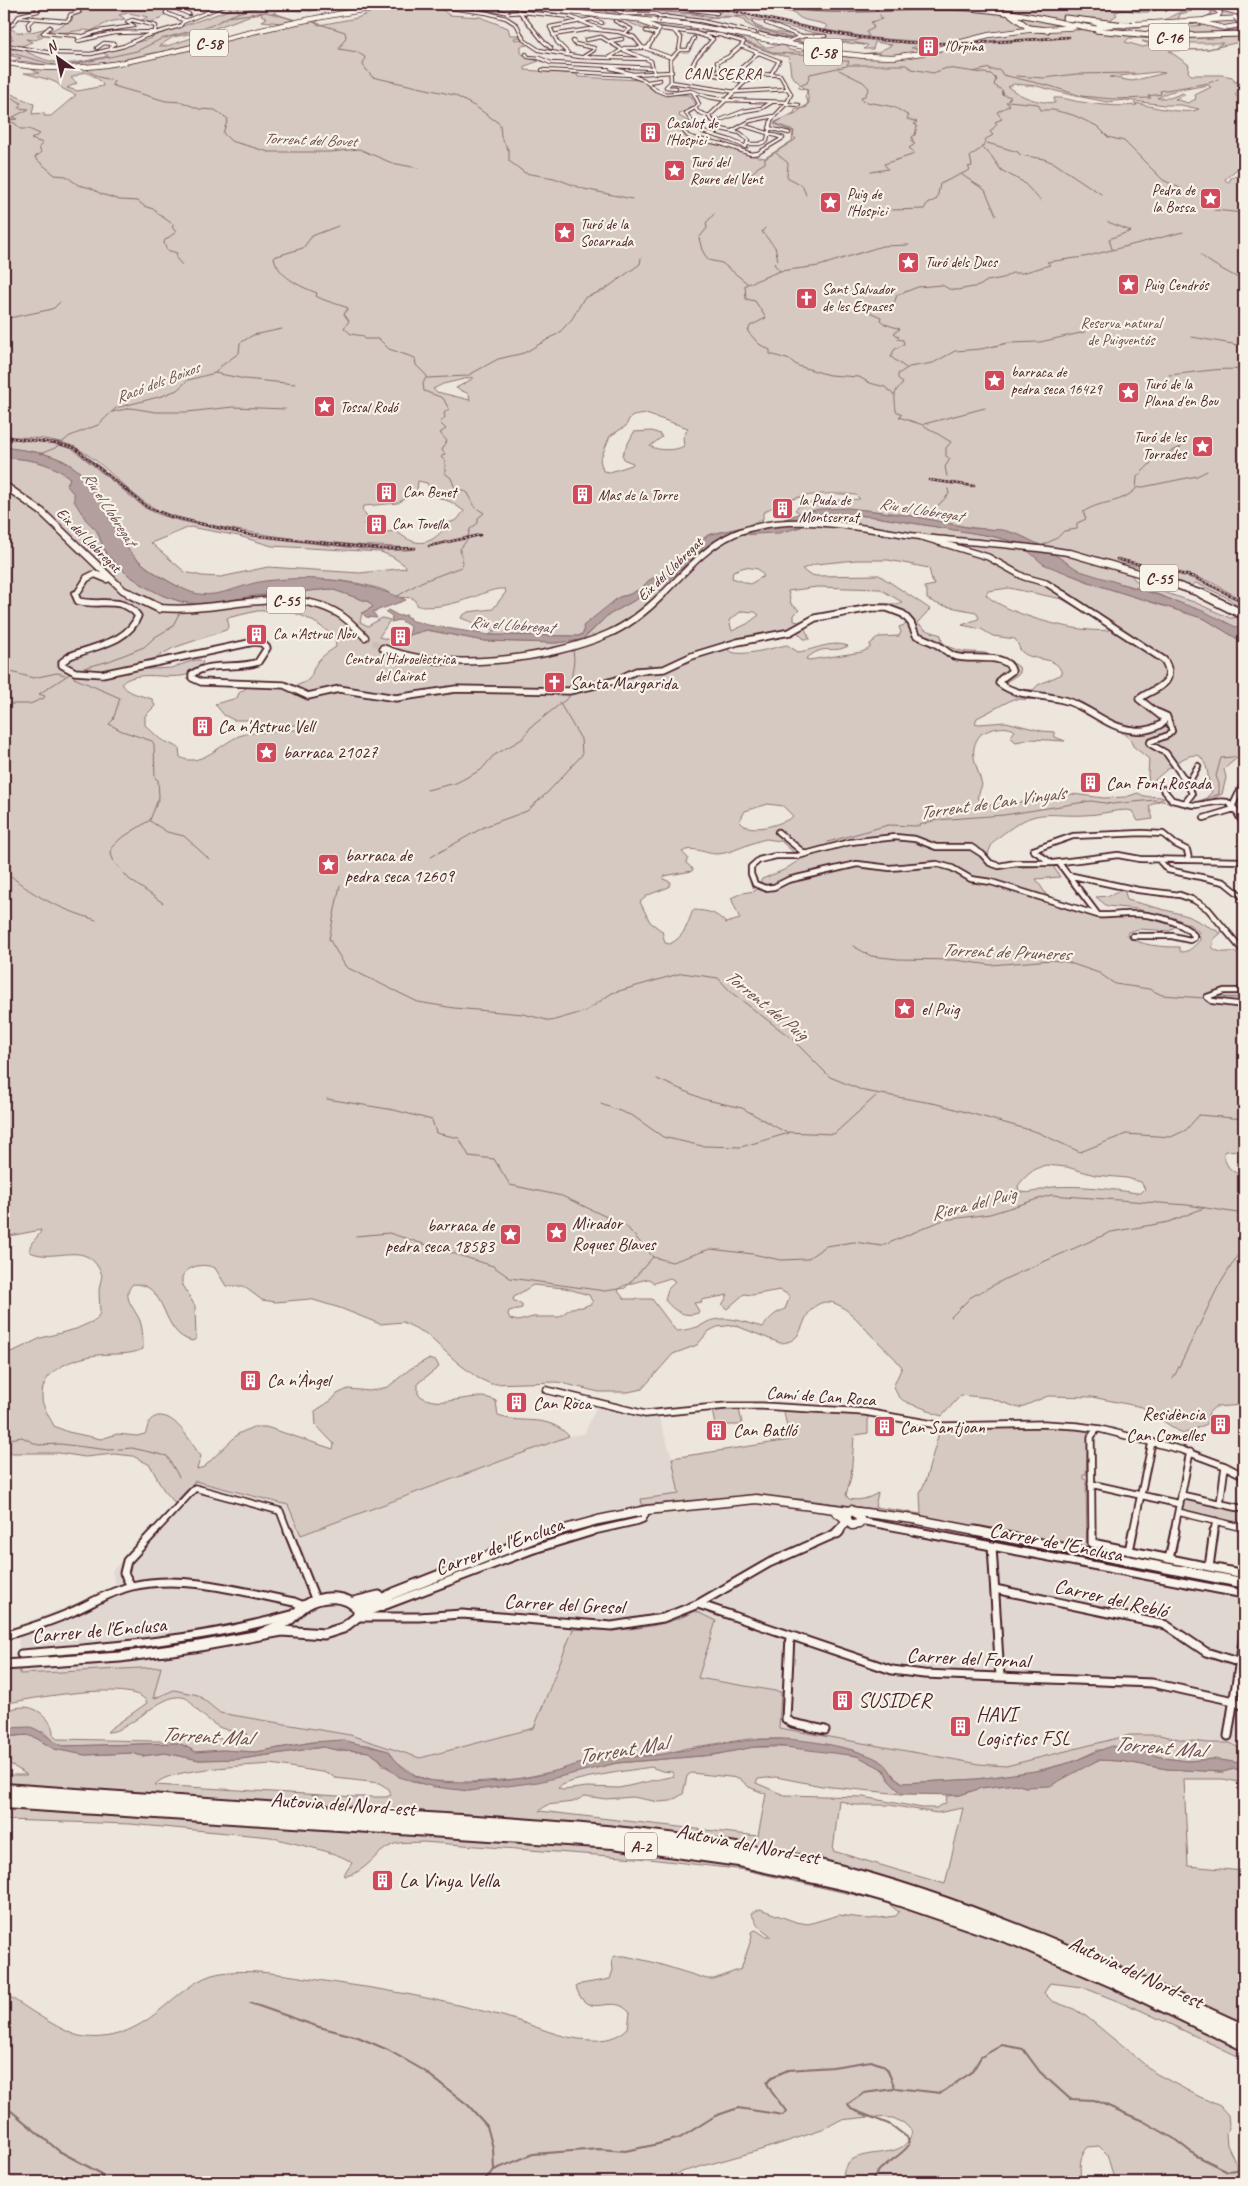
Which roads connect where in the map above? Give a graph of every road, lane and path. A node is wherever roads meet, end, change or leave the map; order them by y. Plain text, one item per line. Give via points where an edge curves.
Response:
1 (30, 4) edge
2 (44, 4) edge
3 (89, 4) edge
4 (169, 4) edge
5 (227, 4) edge
6 (406, 4) edge
7 (413, 4) edge
8 (498, 4) edge
9 (510, 4) edge
10 (521, 4) edge
11 (582, 4) edge
12 (774, 4) edge
13 (780, 4) edge
14 (1189, 4) edge
15 (1198, 4) edge
16 (606, 5) junction
17 (920, 6) junction
18 (1204, 6) junction
19 (37, 7) junction
20 (443, 7) dead end
21 (533, 7) junction
22 (937, 7) junction
23 (517, 8) junction
24 (540, 8) junction
25 (677, 8) junction
26 (691, 8) dead end
27 (1244, 8) edge
28 (470, 10) junction
29 (520, 12) junction
30 (188, 14) dead end
31 (717, 14) dead end
32 (1244, 14) edge
33 (565, 16) junction
34 (610, 16) junction
35 (618, 16) junction
36 (18, 17) junction
37 (34, 18) junction
38 (1244, 18) edge
39 (553, 20) dead end
40 (580, 20) junction
41 (186, 21) junction
42 (615, 21) dead end
43 (1186, 21) junction
44 (661, 22) junction
45 (602, 23) dead end
46 (766, 23) dead end
47 (1125, 25) joint
48 (1211, 25) junction
49 (4, 26) edge
50 (50, 26) dead end
51 (694, 26) junction
52 (701, 26) junction
53 (1074, 26) junction
54 (1095, 27) junction
55 (29, 28) dead end
56 (602, 30) junction
57 (671, 30) junction
58 (1029, 30) junction
59 (1047, 30) junction
60 (646, 31) dead end
61 (156, 32) junction
62 (623, 33) junction
63 (695, 33) junction
64 (657, 34) junction
65 (1244, 34) edge
66 (553, 35) junction
67 (825, 36) dead end
68 (79, 37) junction
69 (802, 37) junction
70 (694, 38) dead end
71 (586, 40) dead end
72 (622, 40) dead end
73 (548, 41) dead end
74 (573, 41) dead end
75 (609, 41) junction
76 (811, 41) dead end
77 (543, 42) junction
78 (959, 43) junction
79 (4, 45) edge
80 (76, 45) dead end
81 (952, 45) junction
82 (741, 46) junction
83 (97, 48) dead end
84 (111, 48) junction
85 (552, 48) dead end
86 (645, 48) junction
87 (621, 49) junction
88 (679, 50) junction
89 (758, 53) junction
90 (526, 54) dead end
91 (567, 55) junction
92 (782, 56) dead end
93 (582, 58) junction
94 (608, 58) junction
95 (671, 58) junction
96 (647, 59) junction
97 (776, 59) junction
98 (4, 62) edge
99 (602, 65) junction
100 (653, 68) junction
101 (542, 70) dead end
102 (672, 72) junction
103 (654, 73) junction
104 (708, 73) junction
105 (737, 73) junction
106 (771, 74) junction
107 (633, 75) junction
108 (760, 77) dead end
109 (730, 78) junction
110 (660, 80) dead end
111 (648, 82) junction
112 (671, 82) junction
113 (746, 82) junction
114 (676, 88) dead end
115 (788, 89) junction
116 (693, 92) junction
117 (735, 92) junction
118 (725, 100) junction
119 (772, 102) junction
120 (786, 103) junction
121 (799, 104) dead end
122 (696, 108) junction
123 (709, 116) junction
124 (774, 116) junction
125 (715, 122) junction
126 (742, 125) junction
127 (680, 127) dead end
128 (769, 128) junction
129 (732, 131) junction
130 (768, 133) junction
131 (789, 133) dead end
132 (747, 146) junction
133 (745, 153) junction
134 (4, 486) edge
135 (922, 537) junction
136 (1068, 553) joint
137 (86, 558) joint
138 (95, 563) junction
139 (92, 574) junction
140 (109, 579) junction
141 (163, 608) joint
142 (1244, 614) edge
143 (365, 637) tunnel mouth
144 (383, 648) tunnel mouth
145 (1158, 712) junction
146 (1198, 766) dead end
147 (1244, 782) edge
148 (1188, 784) junction
149 (1163, 789) dead end
150 (1186, 803) junction
151 (1233, 807) junction
152 (1204, 818) dead end
153 (1244, 825) edge
154 (778, 832) dead end
155 (804, 853) junction
156 (1158, 858) junction
157 (1190, 859) junction
158 (1244, 861) edge
159 (1059, 863) junction
160 (1052, 864) junction
161 (1068, 875) junction
162 (1244, 898) edge
163 (1098, 916) junction
164 (1133, 936) dead end
165 (1244, 952) edge
166 (1244, 991) edge
167 (1244, 1005) edge
168 (546, 1390) dead end
169 (1096, 1430) junction
170 (1152, 1442) junction
171 (1190, 1452) junction
172 (1226, 1466) junction
173 (1244, 1476) edge
174 (1091, 1484) junction
175 (1142, 1495) junction
176 (1181, 1495) junction
177 (1220, 1501) junction
178 (1180, 1504) junction
179 (827, 1507) junction
180 (1244, 1509) edge
181 (647, 1510) junction
182 (851, 1510) junction
183 (1178, 1512) junction
184 (876, 1514) junction
185 (847, 1519) junction
186 (1216, 1521) junction
187 (858, 1523) junction
188 (1244, 1528) edge
189 (837, 1533) junction
190 (992, 1546) junction
191 (1129, 1551) junction
192 (1169, 1559) junction
193 (1209, 1567) junction
194 (1244, 1574) edge
195 (1244, 1583) edge
196 (131, 1586) junction
197 (995, 1589) junction
198 (1244, 1594) edge
199 (316, 1601) junction
200 (698, 1604) junction
201 (305, 1606) junction
202 (357, 1611) junction
203 (295, 1616) junction
204 (297, 1631) junction
205 (260, 1634) junction
206 (1244, 1635) edge
207 (4, 1636) edge
208 (790, 1636) junction
209 (21, 1654) dead end
210 (1241, 1663) junction
211 (4, 1665) edge
212 (1000, 1677) junction
213 (1234, 1701) junction
214 (1244, 1706) edge
215 (825, 1730) dead end
216 (1228, 1736) dead end
217 (4, 1790) edge
218 (4, 1802) edge
219 (1244, 2032) edge
220 (1244, 2044) edge

1 - 19 street
2 - 19 street
3 - 37 street via 76,7 79,12 70,15 66,21
4 - 30 street
4 - 41 street via 167,14
5 - 41 street
6 - 98 main road, C-58 via 335,13 107,65 46,68
7 - 98 main road, C-58 via 336,13 108,66 54,69
8 - 9 main road, C-58
8 - 23 main road
8 - 24 main road, C-58
9 - 10 main road
9 - 21 main road, C-58
10 - 21 main road
11 - 16 street
12 - 22 highway, C-16 via 840,12
13 - 17 highway, C-16 via 848,11
14 - 15 street
15 - 18 street
15 - 27 street
15 - 43 street via 1220,14
16 - 25 street
16 - 44 street via 622,14 656,14
17 - 53 highway, C-16 via 996,8
17 - 54 highway via 994,7
18 - 32 street
18 - 48 street via 1222,10 1237,18 1241,25 1222,28
19 - 36 street via 38,11
20 - 28 street
21 - 35 main road, C-58
22 - 53 highway, C-16 via 1012,12
22 - 58 highway via 1008,13
23 - 24 main road
23 - 29 street
24 - 34 main road, C-58
25 - 26 street
25 - 31 street
27 - 32 street via 1241,11
28 - 29 street via 485,8
28 - 91 street via 489,13 517,24 524,40 534,48
29 - 33 street
29 - 77 street
33 - 39 street
33 - 40 street
34 - 44 main road
34 - 51 main road, C-58
35 - 44 main road
35 - 52 main road, C-58
36 - 37 street
36 - 49 street via 12,25
37 - 55 street via 28,24
38 - 43 main road, C-58
38 - 48 street via 1208,22
40 - 45 street via 593,19
40 - 56 street
40 - 66 street via 550,27
41 - 61 street
42 - 62 street via 631,29
43 - 47 main road, C-58
43 - 48 street
43 - 53 main road, C-58
44 - 51 main road
44 - 52 main road via 668,20
44 - 57 street
44 - 64 street
44 - 69 street via 701,21 789,41
46 - 69 street
47 - 54 highway
50 - 68 street via 43,33
51 - 81 main road, C-58 via 852,57 912,56
52 - 81 main road, C-58 via 853,56 911,55
53 - 54 highway, C-16, bridge
53 - 59 main road, C-58
54 - 58 main road, C-58
54 - 65 highway, C-16 via 1127,34 1163,36
56 - 62 street
56 - 66 street
57 - 63 street
57 - 88 street via 681,36
58 - 59 highway
58 - 78 main road, C-58
59 - 78 main road, C-58 via 995,35
60 - 64 street
61 - 68 street via 130,30 98,35 86,42
61 - 68 street via 158,26 129,20 127,22 134,26
61 - 84 street
62 - 86 street via 634,37
63 - 82 street via 720,35 744,42
63 - 104 street via 713,40 687,73
64 - 86 street
66 - 91 street
67 - 69 street
68 - 80 street
69 - 76 street
70 - 88 street via 688,50
71 - 75 street via 598,36
72 - 75 street
73 - 77 street
74 - 93 street via 594,49
75 - 87 street
77 - 85 street
78 - 81 main road, C-58, bridge
79 - 84 street via 68,55 91,54
82 - 89 street
82 - 104 street via 717,62 719,71
83 - 84 street via 107,42 114,44
86 - 87 street
86 - 95 street
87 - 94 street
87 - 96 street
88 - 95 street
89 - 97 street
89 - 105 street
90 - 99 street via 547,63
91 - 93 street
92 - 97 street
93 - 94 street
94 - 96 street
94 - 99 street
95 - 102 street
96 - 100 street
97 - 106 street via 780,62
99 - 100 street
99 - 107 street
100 - 103 street
101 - 107 street
102 - 103 street
102 - 112 street
103 - 107 street
104 - 109 street
105 - 106 street
105 - 109 street
106 - 115 street via 781,76
107 - 111 street
108 - 113 street
109 - 113 street
110 - 111 street
111 - 116 street via 666,94
112 - 114 street via 666,87
112 - 117 street
113 - 117 street
115 - 117 street
115 - 120 street via 791,94
116 - 118 street
116 - 122 street via 699,104
117 - 118 street
118 - 119 street
118 - 123 street
119 - 120 street
119 - 125 street
120 - 121 street
120 - 124 street
122 - 123 street
122 - 132 street via 686,113 695,127 711,136
123 - 125 street
124 - 126 street
124 - 128 street
125 - 129 street via 722,129
126 - 129 street
126 - 130 street
127 - 133 street via 690,137
128 - 130 street
128 - 131 street
129 - 132 street via 745,136
130 - 132 street via 764,142
130 - 133 street via 783,138 757,154
132 - 133 street
134 - 137 highway, Eix del Llobregat / C-55 via 46,518
134 - 138 highway, Eix del Llobregat / C-55 via 42,512
135 - 136 main road, Eix del Llobregat / C-55
135 - 144 main road, Eix del Llobregat / C-55 via 817,524 752,528 730,535 706,550 644,612 623,626 560,651 510,658 437,661 409,657
135 - 145 street via 988,556 1024,576 1046,583 1161,656 1169,667 1164,682 1140,698
136 - 142 highway, Eix del Llobregat / C-55 via 1155,578
137 - 139 highway
138 - 139 highway, C-55
138 - 140 highway, Eix del Llobregat / C-55
139 - 140 highway
139 - 145 street via 75,594 78,601 124,604 134,610 138,618 134,626 118,637 66,658 62,663 65,668 86,673 102,674 254,642 268,648 258,662 245,666 202,668 193,672 192,678 201,682 287,685 308,696 339,689 396,698 459,689 570,691 610,682 636,671 664,669 692,656 738,642 788,633 817,617 878,608 904,614 917,636 952,655 993,658 1007,663 1012,671 999,683 1013,694 1054,697 1078,704 1130,730 1161,725 1164,719
140 - 141 highway, Eix del Llobregat / C-55 via 140,603
141 - 143 main road, Eix del Llobregat / C-55 via 304,602 337,613
145 - 148 street via 1168,716 1172,731 1150,744 1166,753
146 - 148 street
147 - 151 street
148 - 150 street via 1192,793
149 - 150 street via 1172,800
150 - 151 street via 1196,806 1223,801
151 - 152 street
151 - 153 street
154 - 155 street
155 - 160 street via 850,842 900,837 915,839 932,847 971,846 993,865
155 - 163 street via 755,862 751,867 754,882 769,888 788,880 857,864 890,868 937,864 971,878
156 - 157 street
156 - 159 street via 1118,855
156 - 162 street via 1168,870 1224,882
157 - 158 street
157 - 160 street via 1187,850 1163,834 1142,833 1073,836 1033,850
159 - 160 street
159 - 161 street
161 - 163 street
161 - 165 street via 1128,888 1180,894 1194,900 1208,909
163 - 164 street via 1147,916 1185,926 1194,934 1190,940 1176,936
166 - 167 street via 1224,991 1207,997 1212,1001
168 - 169 street, Camí de Can Roca via 645,1414 762,1406 865,1412 943,1426 1051,1424
169 - 170 street, Camí de Can Roca
169 - 174 street via 1092,1437
170 - 171 street, Camí de Can Roca
170 - 175 street
171 - 172 street, Camí de Can Roca
171 - 176 street
172 - 173 street, Camí de Can Roca
172 - 177 street
174 - 175 street
174 - 191 street via 1092,1543
175 - 178 street
175 - 191 street
176 - 177 street
176 - 178 street
177 - 180 street
178 - 183 street
179 - 181 street via 756,1500
179 - 182 street
179 - 185 street
181 - 202 street via 537,1537 394,1593
181 - 202 street, Carrer de l'Enclusa via 643,1519 638,1521 528,1550
182 - 184 street
182 - 185 street via 846,1515
182 - 187 street via 856,1513
183 - 186 street
183 - 192 street
184 - 187 street via 865,1516
184 - 195 street
185 - 187 street via 851,1524
185 - 189 street
186 - 188 street
186 - 193 street
187 - 189 street
187 - 190 street, Carrer de l'Enclusa
189 - 200 street, Carrer del Gresol via 769,1563
190 - 197 street
190 - 198 street, Carrer de l'Enclusa
191 - 192 street
192 - 193 street
193 - 194 street
196 - 199 street via 124,1573 127,1560 195,1488 280,1511
196 - 201 street via 190,1583
196 - 207 street via 66,1615
197 - 210 street, Carrer del Rebló via 1166,1625 1205,1652
197 - 212 street
199 - 201 street
199 - 202 street via 342,1598
200 - 202 street, Carrer del Gresol via 663,1618 612,1626 462,1614 420,1616
200 - 208 street, Carrer del Fornal
201 - 203 street
202 - 204 street via 343,1628 330,1633
203 - 204 street via 294,1628
203 - 205 street
203 - 209 street, Carrer de l'Enclusa via 166,1641
204 - 205 street
205 - 211 street via 120,1657
206 - 210 street
208 - 212 street, Carrer del Fornal via 892,1670
208 - 215 street via 786,1719
210 - 213 street
212 - 213 street, Carrer del Fornal via 1152,1683
213 - 214 street, Carrer del Fornal
213 - 216 street
217 - 219 highway, Autovia del Nord-est / A-2 via 593,1830 736,1848 899,1888 1021,1930
218 - 220 highway, Autovia del Nord-est / A-2 via 605,1842 739,1860 883,1895 1015,1939 1115,1982

